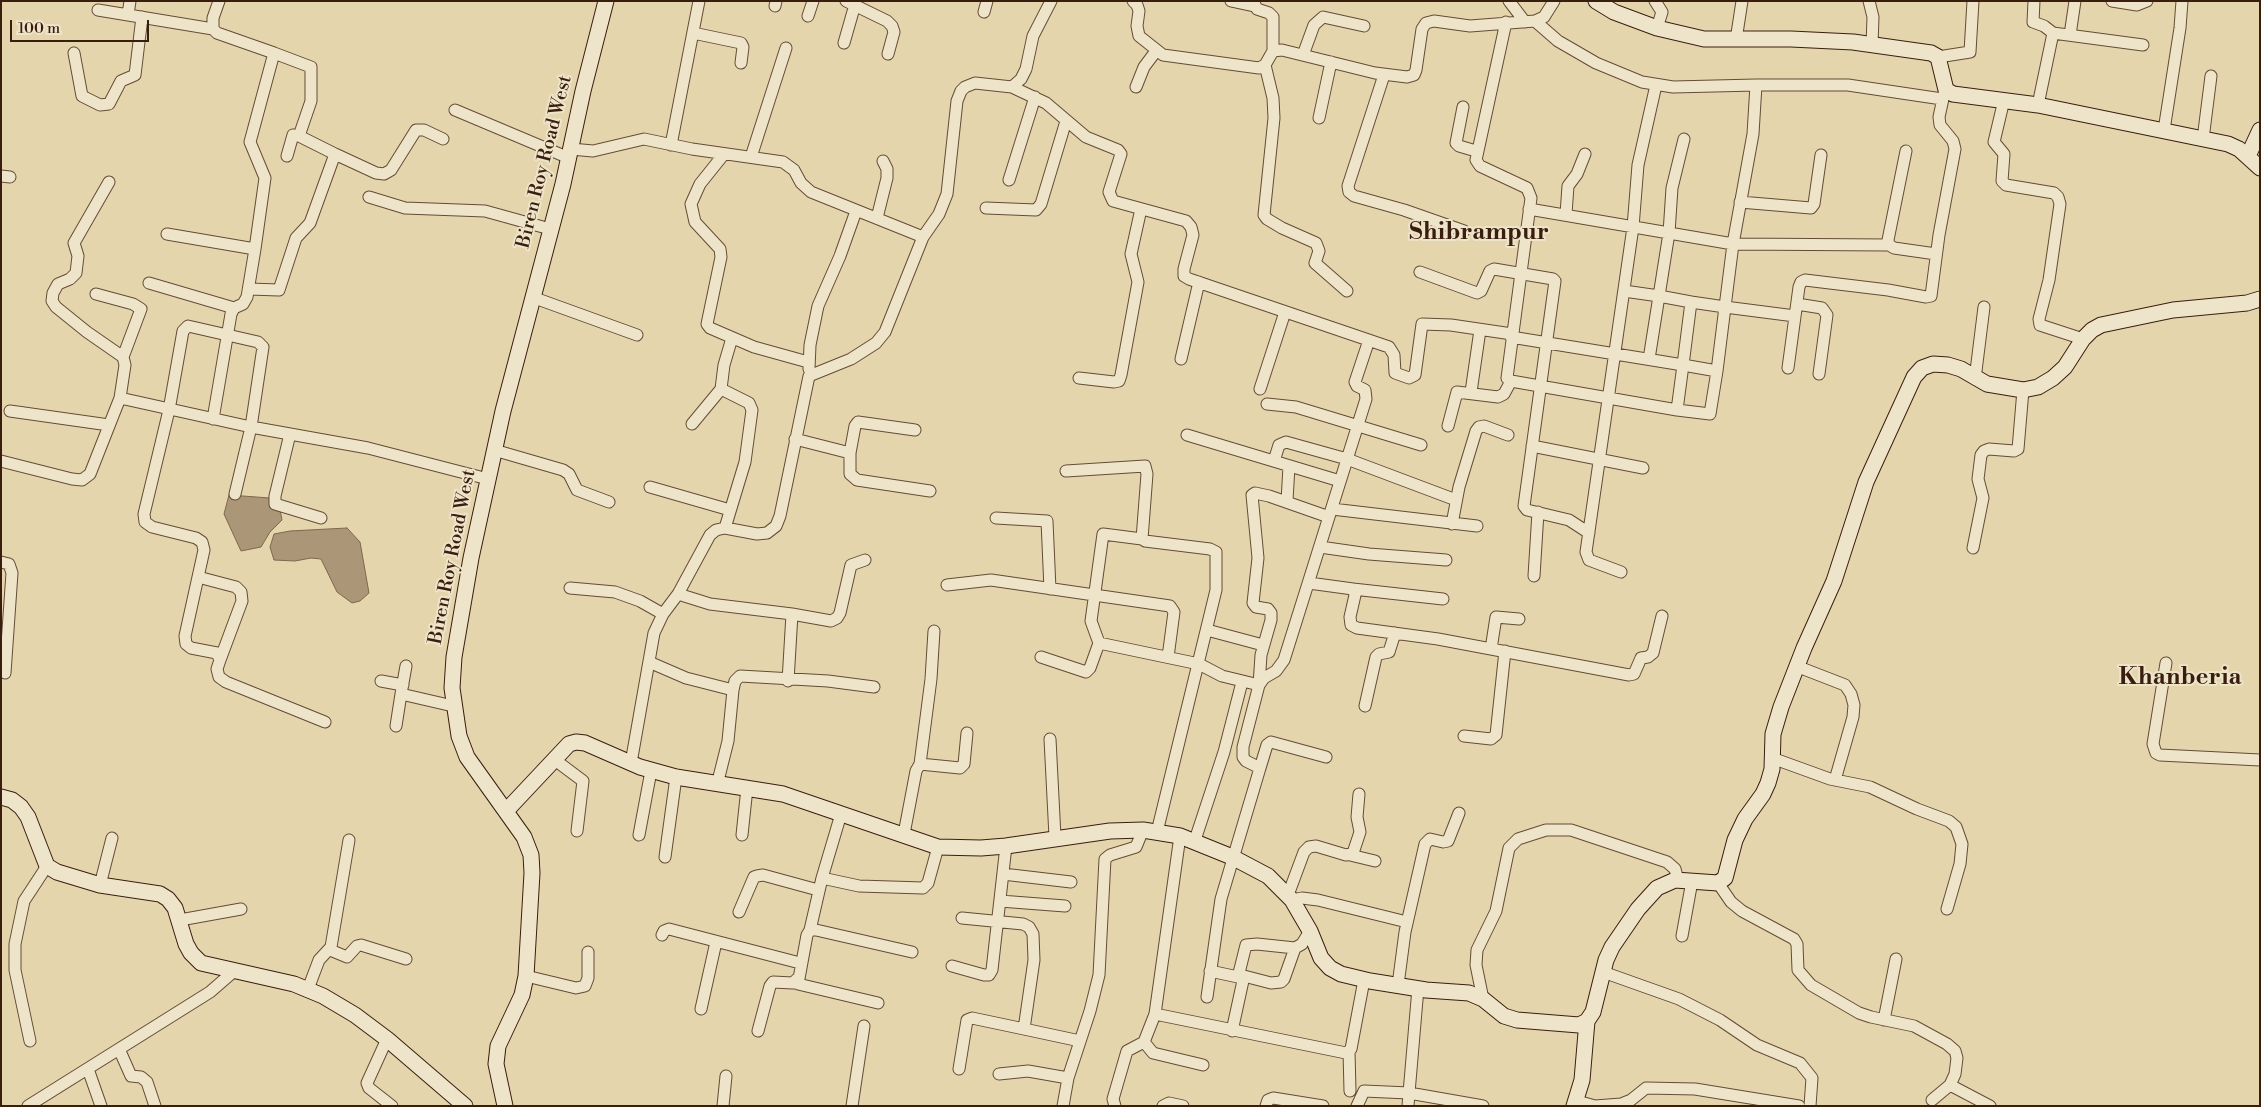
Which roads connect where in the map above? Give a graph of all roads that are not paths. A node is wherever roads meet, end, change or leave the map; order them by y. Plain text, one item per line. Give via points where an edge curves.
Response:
1 (130, 1) edge
2 (219, 1) edge
3 (606, 1) edge
4 (698, 1) edge
5 (813, 1) edge
6 (1051, 1) edge
7 (1231, 1) edge
8 (1510, 1) edge
9 (1554, 1) edge
10 (1596, 1) edge
11 (1655, 1) edge
12 (1742, 1) edge
13 (1869, 1) edge
14 (1973, 1) edge
15 (2034, 1) edge
16 (2075, 1) edge
17 (2112, 1) edge
18 (2147, 1) edge
19 (2182, 1) edge
20 (852, 2) edge
21 (1136, 2) edge
22 (1254, 3) edge
23 (98, 10) dead end
24 (128, 15) junction
25 (808, 16) dead end
26 (142, 17) junction
27 (1506, 22) junction
28 (1530, 22) junction
29 (1364, 26) dead end
30 (213, 28) junction
31 (1657, 28) junction
32 (692, 33) junction
33 (2053, 33) junction
34 (2070, 35) junction
35 (1736, 40) junction
36 (844, 43) dead end
37 (1872, 45) junction
38 (2143, 45) dead end
39 (786, 48) dead end
40 (1156, 51) junction
41 (1273, 51) junction
42 (74, 52) dead end
43 (274, 53) junction
44 (888, 54) dead end
45 (1302, 55) junction
46 (1938, 57) junction
47 (1332, 62) junction
48 (741, 63) dead end
49 (1265, 65) junction
50 (1384, 75) junction
51 (2211, 76) dead end
52 (1656, 85) junction
53 (1756, 85) junction
54 (1012, 87) junction
55 (1136, 87) dead end
56 (1944, 94) junction
57 (1035, 97) junction
58 (2004, 100) junction
59 (2038, 105) junction
60 (1462, 108) dead end
61 (455, 110) dead end
62 (1319, 118) dead end
63 (1066, 121) junction
64 (2164, 130) junction
65 (2260, 130) edge
66 (300, 136) junction
67 (443, 139) dead end
68 (1684, 139) dead end
69 (2203, 139) junction
70 (670, 145) junction
71 (1476, 151) junction
72 (1906, 151) dead end
73 (335, 154) junction
74 (570, 154) junction
75 (724, 154) junction
76 (1585, 154) dead end
77 (1821, 155) dead end
78 (287, 156) dead end
79 (2248, 156) junction
80 (751, 157) junction
81 (883, 161) dead end
82 (2260, 168) edge
83 (1009, 180) dead end
84 (109, 182) dead end
85 (369, 197) dead end
86 (1740, 202) junction
87 (986, 208) dead end
88 (1141, 209) junction
89 (1529, 209) junction
90 (856, 211) junction
91 (1566, 214) junction
92 (878, 218) junction
93 (1633, 227) junction
94 (550, 229) junction
95 (1464, 231) dead end
96 (1669, 232) junction
97 (167, 234) dead end
98 (923, 237) junction
99 (1733, 244) junction
100 (1889, 245) junction
101 (255, 249) junction
102 (1936, 254) junction
103 (1420, 272) dead end
104 (1521, 272) junction
105 (1199, 282) junction
106 (149, 283) dead end
107 (249, 288) junction
108 (1347, 291) dead end
109 (1624, 291) junction
110 (96, 294) dead end
111 (1659, 296) junction
112 (532, 298) junction
113 (2260, 299) edge
114 (1691, 302) junction
115 (1797, 304) junction
116 (1725, 307) junction
117 (1984, 307) dead end
118 (234, 308) junction
119 (1284, 312) junction
120 (1795, 316) junction
121 (1480, 330) junction
122 (227, 335) junction
123 (636, 335) dead end
124 (1512, 335) junction
125 (732, 338) junction
126 (2083, 339) junction
127 (1369, 340) junction
128 (1545, 341) junction
129 (1615, 353) junction
130 (123, 357) junction
131 (1181, 359) dead end
132 (1649, 359) junction
133 (808, 362) junction
134 (1683, 365) junction
135 (1788, 368) dead end
136 (1717, 371) junction
137 (1819, 374) dead end
138 (809, 376) junction
139 (1079, 378) dead end
140 (1975, 379) junction
141 (1511, 381) junction
142 (1539, 386) junction
143 (721, 389) junction
144 (1260, 389) dead end
145 (2023, 390) junction
146 (1470, 392) junction
147 (1610, 397) junction
148 (120, 398) junction
149 (1267, 404) dead end
150 (169, 410) junction
151 (1677, 410) junction
152 (10, 411) dead end
153 (213, 419) junction
154 (692, 424) dead end
155 (109, 425) junction
156 (1357, 425) junction
157 (1448, 426) dead end
158 (251, 427) junction
159 (915, 430) dead end
160 (290, 434) junction
161 (1187, 435) dead end
162 (1508, 435) dead end
163 (795, 439) junction
164 (1421, 445) dead end
165 (1532, 446) junction
166 (494, 450) junction
167 (850, 454) junction
168 (1347, 460) junction
169 (1601, 460) junction
170 (1, 461) edge
171 (1274, 461) junction
172 (1289, 466) junction
173 (1644, 468) dead end
174 (1066, 471) dead end
175 (488, 479) junction
176 (1340, 481) junction
177 (650, 487) dead end
178 (930, 491) dead end
179 (235, 494) dead end
180 (1456, 500) junction
181 (1287, 501) junction
182 (609, 502) dead end
183 (730, 510) junction
184 (1538, 512) junction
185 (1330, 513) junction
186 (321, 518) dead end
187 (996, 518) dead end
188 (1452, 524) junction
189 (1477, 526) dead end
190 (725, 528) junction
191 (1589, 533) junction
192 (1142, 539) junction
193 (1320, 548) junction
194 (1973, 548) dead end
195 (865, 560) dead end
196 (1446, 560) dead end
197 (1, 562) edge
198 (1621, 572) dead end
199 (1534, 576) dead end
200 (198, 577) junction
201 (1309, 583) junction
202 (947, 585) dead end
203 (570, 588) dead end
204 (1050, 589) junction
205 (1353, 589) junction
206 (678, 594) junction
207 (1094, 595) junction
208 (1443, 599) dead end
209 (662, 614) junction
210 (792, 614) junction
211 (1662, 616) dead end
212 (1519, 619) dead end
213 (1207, 630) junction
214 (934, 631) dead end
215 (1395, 633) junction
216 (1099, 643) junction
217 (1263, 645) junction
218 (1491, 648) junction
219 (1505, 651) junction
220 (1041, 657) dead end
221 (1168, 657) junction
222 (220, 660) junction
223 (649, 662) junction
224 (2166, 663) dead end
225 (1199, 664) junction
226 (406, 666) dead end
227 (1796, 666) junction
228 (5, 673) dead end
229 (381, 681) dead end
230 (788, 681) junction
231 (1242, 682) junction
232 (1259, 685) junction
233 (874, 687) dead end
234 (402, 690) junction
235 (733, 690) junction
236 (453, 706) junction
237 (1365, 706) dead end
238 (325, 722) dead end
239 (396, 726) dead end
240 (967, 733) dead end
241 (1464, 736) dead end
242 (1050, 739) dead end
243 (1326, 757) dead end
244 (1772, 758) junction
245 (554, 760) junction
246 (2260, 760) edge
247 (631, 764) junction
248 (920, 764) junction
249 (1260, 768) junction
250 (651, 771) junction
251 (676, 777) junction
252 (1835, 780) junction
253 (717, 784) junction
254 (747, 788) junction
255 (1359, 794) dead end
256 (1, 797) edge
257 (506, 811) junction
258 (1459, 813) dead end
259 (841, 814) junction
260 (577, 831) dead end
261 (1150, 831) junction
262 (904, 834) junction
263 (639, 835) dead end
264 (742, 835) dead end
265 (1056, 837) junction
266 (112, 838) dead end
267 (1188, 838) junction
268 (349, 840) dead end
269 (1006, 846) junction
270 (938, 847) junction
271 (1350, 855) junction
272 (665, 857) dead end
273 (1232, 857) junction
274 (1375, 861) dead end
275 (47, 866) junction
276 (1003, 874) junction
277 (822, 878) junction
278 (1685, 881) junction
279 (1071, 882) dead end
280 (1718, 883) junction
281 (100, 885) junction
282 (818, 890) junction
283 (1290, 898) junction
284 (1000, 901) junction
285 (1065, 906) dead end
286 (241, 909) dead end
287 (1947, 909) dead end
288 (739, 912) dead end
289 (962, 918) dead end
290 (180, 920) junction
291 (998, 922) junction
292 (1407, 922) junction
293 (810, 930) junction
294 (1310, 931) junction
295 (662, 935) dead end
296 (1682, 936) dead end
297 (716, 942) junction
298 (1296, 948) junction
299 (330, 950) junction
300 (588, 952) dead end
301 (912, 952) dead end
302 (406, 959) dead end
303 (1896, 959) dead end
304 (800, 962) junction
305 (952, 966) dead end
306 (1210, 971) junction
307 (233, 972) junction
308 (1603, 972) junction
309 (1242, 975) junction
310 (526, 976) junction
311 (797, 979) junction
312 (1364, 980) junction
313 (1398, 985) junction
314 (1418, 988) junction
315 (308, 989) junction
316 (1207, 997) dead end
317 (1483, 999) junction
318 (878, 1003) dead end
319 (702, 1009) dead end
320 (1155, 1014) junction
321 (1884, 1020) junction
322 (1588, 1021) junction
323 (864, 1026) dead end
324 (1024, 1029) junction
325 (758, 1031) dead end
326 (1232, 1031) junction
327 (387, 1039) junction
328 (30, 1041) dead end
329 (1080, 1041) junction
330 (1144, 1042) junction
331 (119, 1049) junction
332 (1349, 1050) junction
333 (1203, 1065) dead end
334 (88, 1069) junction
335 (959, 1069) dead end
336 (999, 1074) dead end
337 (726, 1076) dead end
338 (1068, 1078) junction
339 (1950, 1085) junction
340 (1350, 1091) dead end
341 (1410, 1093) junction
342 (1932, 1100) dead end
343 (1575, 1103) edge
344 (1774, 1103) edge
345 (32, 1105) edge
346 (101, 1106) edge
347 (155, 1106) edge
348 (392, 1106) edge
349 (465, 1106) edge
350 (505, 1106) edge
351 (723, 1106) edge
352 (852, 1106) edge
353 (1063, 1106) edge
354 (1115, 1106) edge
355 (1163, 1106) edge
356 (1183, 1106) edge
357 (1266, 1106) edge
358 (1323, 1106) edge
359 (1358, 1106) edge
360 (1408, 1106) edge
361 (1483, 1106) edge
362 (1799, 1106) edge
363 (1810, 1106) edge
364 (1990, 1106) edge

1 - 24 street
2 - 30 street
3 - 74 street, Biren Roy Road West
4 - 32 street
5 - 25 street
6 - 54 street via 1033,36 1026,69
7 - 22 street
8 - 28 street
9 - 28 street via 1544,17
10 - 31 street via 1614,12
11 - 31 street via 1662,12
12 - 35 street
13 - 37 street via 1873,17
14 - 46 street via 1970,52
15 - 33 street via 2033,22
16 - 34 street
17 - 18 street via 2137,6
19 - 64 street
20 - 36 street
20 - 44 street via 892,26 894,32
21 - 40 street via 1139,36
22 - 41 street via 1273,17
23 - 24 street
24 - 26 street
26 - 30 street
26 - 42 street via 135,75 121,81 109,104 100,105 82,96
27 - 28 street
27 - 50 street via 1470,26 1434,20 1426,22 1414,75
27 - 71 street
28 - 52 street via 1596,62
29 - 45 street via 1323,17 1314,25
30 - 43 street via 217,33
31 - 35 street via 1704,39
32 - 48 street via 741,43
32 - 70 street
33 - 34 street
33 - 59 street
34 - 38 street
35 - 37 street via 1791,39
37 - 46 street via 1931,53
39 - 80 street
40 - 49 street via 1170,57 1252,67
40 - 55 street via 1144,67
41 - 45 street
41 - 49 street
43 - 66 street via 308,65 313,71 311,101
43 - 101 street via 250,142 265,178
45 - 47 street
46 - 56 street
47 - 50 street
47 - 62 street
49 - 108 street via 1274,118 1264,215 1282,228 1316,243 1319,250 1314,264
50 - 95 street via 1348,186 1349,192
51 - 69 street
52 - 53 street
52 - 93 street via 1640,155
53 - 56 street via 1848,85
53 - 86 street via 1753,134
54 - 57 street
54 - 98 street via 975,84 960,91 946,199
56 - 58 street
56 - 102 street via 1940,124 1953,141 1955,150
57 - 63 street
57 - 83 street
58 - 59 street
58 - 126 street via 1994,142 2004,154 2002,181 2006,185 2054,193 2060,204 2040,325
59 - 64 street
60 - 71 street via 1456,143
61 - 74 street
63 - 87 street via 1041,204 1036,210
63 - 88 street via 1086,137 1121,154 1110,198
64 - 69 street
65 - 79 street
66 - 73 street
66 - 78 street via 293,135
67 - 73 street via 424,130 416,130 391,170 384,174
68 - 96 street via 1672,188
69 - 79 street via 2228,144
70 - 74 street via 644,139 630,140
70 - 75 street
71 - 89 street via 1480,166 1527,188 1531,198
72 - 100 street
73 - 107 street via 310,223 296,238 279,290
74 - 94 street, Biren Roy Road West
75 - 80 street
75 - 125 street via 700,184 691,204 695,222 720,249 707,324
76 - 91 street via 1568,186
77 - 86 street via 1814,204 1810,208
79 - 82 street
80 - 90 street via 783,162 794,170 805,188
81 - 92 street via 887,178
84 - 130 street via 74,243 78,256 76,273 58,284 52,301
85 - 94 street via 405,208 485,211
86 - 99 street
88 - 105 street via 1186,221 1191,227 1184,276
88 - 139 street via 1131,254 1138,282 1119,381
89 - 91 street
89 - 104 street
90 - 92 street
90 - 133 street via 818,306
91 - 93 street
92 - 98 street
93 - 96 street
93 - 109 street
94 - 112 street, Biren Roy Road West
96 - 99 street
96 - 111 street
97 - 101 street
98 - 138 street via 885,332 876,343 851,359
99 - 100 street
99 - 116 street
100 - 102 street
101 - 107 street
102 - 115 street via 1933,293 1929,297 1805,280 1799,287
103 - 104 street via 1477,293 1494,268
104 - 124 street
104 - 128 street via 1555,281
105 - 119 street
105 - 131 street
106 - 118 street
107 - 118 street via 243,304
109 - 111 street
109 - 129 street
110 - 130 street via 141,309
111 - 114 street
111 - 132 street
112 - 123 street
112 - 166 street, Biren Roy Road West
113 - 126 street via 2173,310 2101,325
114 - 116 street
114 - 134 street
115 - 120 street
115 - 137 street via 1822,308 1827,315
116 - 120 street
116 - 136 street
117 - 140 street
118 - 122 street
119 - 127 street
119 - 144 street
120 - 135 street
121 - 124 street
121 - 127 street via 1422,324 1416,375 1409,378 1395,373 1393,350
121 - 146 street
122 - 150 street via 185,327
122 - 153 street
122 - 158 street via 263,346
124 - 128 street
124 - 141 street via 1506,374
125 - 133 street
125 - 143 street
126 - 145 street via 2065,367 2053,378 2038,387
127 - 156 street via 1355,382 1366,394
128 - 129 street
128 - 142 street
129 - 132 street
129 - 147 street
130 - 148 street via 125,364
132 - 134 street
133 - 138 street
134 - 136 street
134 - 151 street
136 - 151 street via 1710,414
138 - 163 street
140 - 145 street
140 - 227 street via 1961,369 1933,364 1922,368 1914,377 1866,482 1834,581
141 - 142 street
141 - 146 street via 1504,394 1498,396
142 - 147 street
142 - 165 street
143 - 154 street
143 - 183 street via 749,403 752,410 745,462
145 - 194 street via 2018,448 2014,451 1990,449 1981,455 1978,479 1983,498
146 - 157 street via 1460,391 1455,395
147 - 151 street
147 - 169 street
148 - 150 street
148 - 155 street
149 - 156 street via 1296,407
150 - 153 street
150 - 200 street via 144,514 145,522 202,542 204,550
152 - 155 street
153 - 158 street
155 - 170 street via 90,474 82,480
156 - 164 street
156 - 168 street
158 - 160 street
158 - 179 street
159 - 167 street via 858,422
160 - 175 street via 368,448
160 - 186 street via 275,504
161 - 171 street
162 - 180 street via 1484,426 1476,430
163 - 167 street
163 - 190 street via 776,526 767,533 757,534
165 - 169 street
165 - 184 street via 1524,506
166 - 175 street, Biren Roy Road West
166 - 182 street via 563,470 577,490
167 - 178 street via 850,474 857,480
168 - 171 street via 1286,442 1279,445
168 - 176 street
168 - 180 street
169 - 173 street
169 - 191 street
171 - 172 street
172 - 176 street
172 - 181 street
174 - 192 street via 1145,466
175 - 236 street, Biren Roy Road West via 454,657
176 - 185 street
177 - 183 street
180 - 188 street
181 - 185 street
181 - 217 street via 1255,493 1251,497 1258,558 1253,603 1271,613
183 - 190 street
184 - 191 street via 1569,520
184 - 199 street
185 - 188 street
185 - 193 street
187 - 204 street via 1047,521
188 - 189 street
190 - 206 street via 710,535
191 - 198 street via 1588,560
192 - 207 street via 1103,534
192 - 213 street via 1210,548 1216,552 1217,577
193 - 196 street
193 - 201 street
195 - 210 street via 851,565 837,618 831,621
197 - 228 street via 9,564 12,573
200 - 222 street via 186,644 217,654
200 - 222 street via 236,587 241,592 242,601
201 - 205 street
201 - 232 street via 1284,660
202 - 204 street via 991,580
203 - 209 street via 614,592 640,601
204 - 207 street
205 - 208 street
205 - 215 street via 1351,625
206 - 209 street
206 - 210 street via 710,604
207 - 216 street via 1092,624
207 - 221 street via 1174,608
209 - 223 street via 654,633
210 - 230 street
211 - 219 street via 1652,653 1641,658 1632,675
212 - 218 street via 1496,617
213 - 217 street
213 - 225 street
214 - 248 street
215 - 218 street
215 - 237 street via 1389,652 1376,657
216 - 220 street via 1086,672
216 - 221 street
217 - 232 street
218 - 219 street
219 - 241 street via 1496,735 1492,739
221 - 225 street
222 - 238 street via 218,677 226,682
223 - 235 street via 686,678
223 - 247 street
224 - 246 street via 2153,744 2156,752 2160,755
225 - 231 street via 1214,673
225 - 261 street
226 - 234 street
227 - 244 street via 1773,734
227 - 252 street via 1845,685 1851,694 1853,717
229 - 234 street
230 - 233 street via 828,681
230 - 235 street via 740,676
231 - 232 street
231 - 267 street via 1224,752
232 - 249 street via 1243,747 1246,761
234 - 236 street
234 - 239 street
235 - 253 street via 728,741
236 - 257 street, Biren Roy Road West via 467,756
240 - 248 street via 964,764 960,768
242 - 265 street
243 - 249 street via 1271,742 1267,745
244 - 252 street
244 - 280 street via 1768,783 1745,818 1731,850 1725,878
245 - 247 street via 569,744 576,742
245 - 257 street
245 - 260 street via 583,781
247 - 250 street
248 - 262 street
249 - 273 street
250 - 251 street
250 - 263 street
251 - 253 street
251 - 272 street
252 - 287 street via 1870,787 1940,816 1956,827 1962,853
253 - 254 street
254 - 259 street via 783,794
254 - 264 street
255 - 271 street via 1357,817 1360,832
256 - 275 street via 12,800 28,817
257 - 310 street, Biren Roy Road West via 531,854
258 - 292 street via 1448,841 1426,841
259 - 262 street
259 - 277 street
261 - 265 street via 1110,831
261 - 267 street
261 - 329 street via 1136,848 1105,859 1099,975
262 - 270 street
265 - 269 street
266 - 281 street
267 - 273 street
267 - 320 street
268 - 299 street
269 - 270 street
269 - 276 street
270 - 277 street via 928,883 923,888 859,886
271 - 274 street
271 - 283 street via 1309,847 1304,852
273 - 283 street via 1268,876
273 - 306 street via 1221,899
275 - 281 street
275 - 328 street via 24,901 15,944 15,970
276 - 279 street
276 - 284 street
277 - 282 street
278 - 280 street
278 - 296 street
278 - 308 street via 1666,882 1638,909 1612,947
278 - 317 street via 1667,862 1571,830 1546,830 1518,839 1509,848 1496,911 1477,950 1476,965
280 - 321 street via 1742,911 1794,939 1798,970 1811,985 1859,1013
281 - 290 street via 160,894 172,903
282 - 288 street via 757,876
282 - 293 street
283 - 292 street via 1318,900
283 - 294 street
284 - 285 street
284 - 291 street
286 - 290 street
289 - 291 street
290 - 307 street via 191,953 201,963
291 - 305 street via 989,975
291 - 324 street via 1023,924 1033,934 1033,974
292 - 313 street
293 - 301 street
293 - 304 street
294 - 298 street
294 - 312 street via 1330,968
295 - 297 street via 669,929
297 - 304 street
297 - 319 street
298 - 309 street via 1281,982
298 - 309 street via 1246,945
299 - 302 street via 347,958 356,946 361,945
299 - 315 street via 319,960
300 - 310 street via 585,986 576,988
303 - 321 street
304 - 311 street
306 - 309 street via 1235,977
306 - 316 street
307 - 315 street
307 - 331 street via 210,992
308 - 322 street
308 - 363 street via 1679,999 1720,1020 1757,1045 1800,1063 1812,1078
309 - 326 street
310 - 350 street, Biren Roy Road West via 522,995 498,1046 496,1064
311 - 318 street via 801,986
311 - 325 street via 793,984 776,982 770,986
312 - 313 street
312 - 332 street
313 - 314 street
314 - 317 street via 1469,993
314 - 341 street
315 - 327 street via 355,1015
317 - 322 street via 1504,1016 1517,1020 1569,1025
320 - 326 street
320 - 330 street
321 - 339 street via 1914,1026 1955,1051 1955,1074
322 - 343 street via 1582,1080
323 - 352 street
324 - 329 street
324 - 335 street via 972,1018 967,1020
326 - 332 street via 1337,1053
327 - 348 street via 367,1083
327 - 349 street
329 - 338 street
330 - 333 street via 1153,1053
330 - 354 street via 1127,1051 1112,1099
331 - 334 street
331 - 347 street via 131,1076 141,1077 147,1082
332 - 340 street
334 - 345 street
334 - 346 street
336 - 338 street via 1028,1071
337 - 351 street
338 - 353 street
339 - 342 street
339 - 364 street
341 - 359 street via 1364,1091
341 - 360 street
341 - 361 street
343 - 344 street via 1594,1106 1621,1104 1646,1088 1708,1089
344 - 362 street
355 - 356 street via 1169,1103
357 - 358 street via 1273,1098

